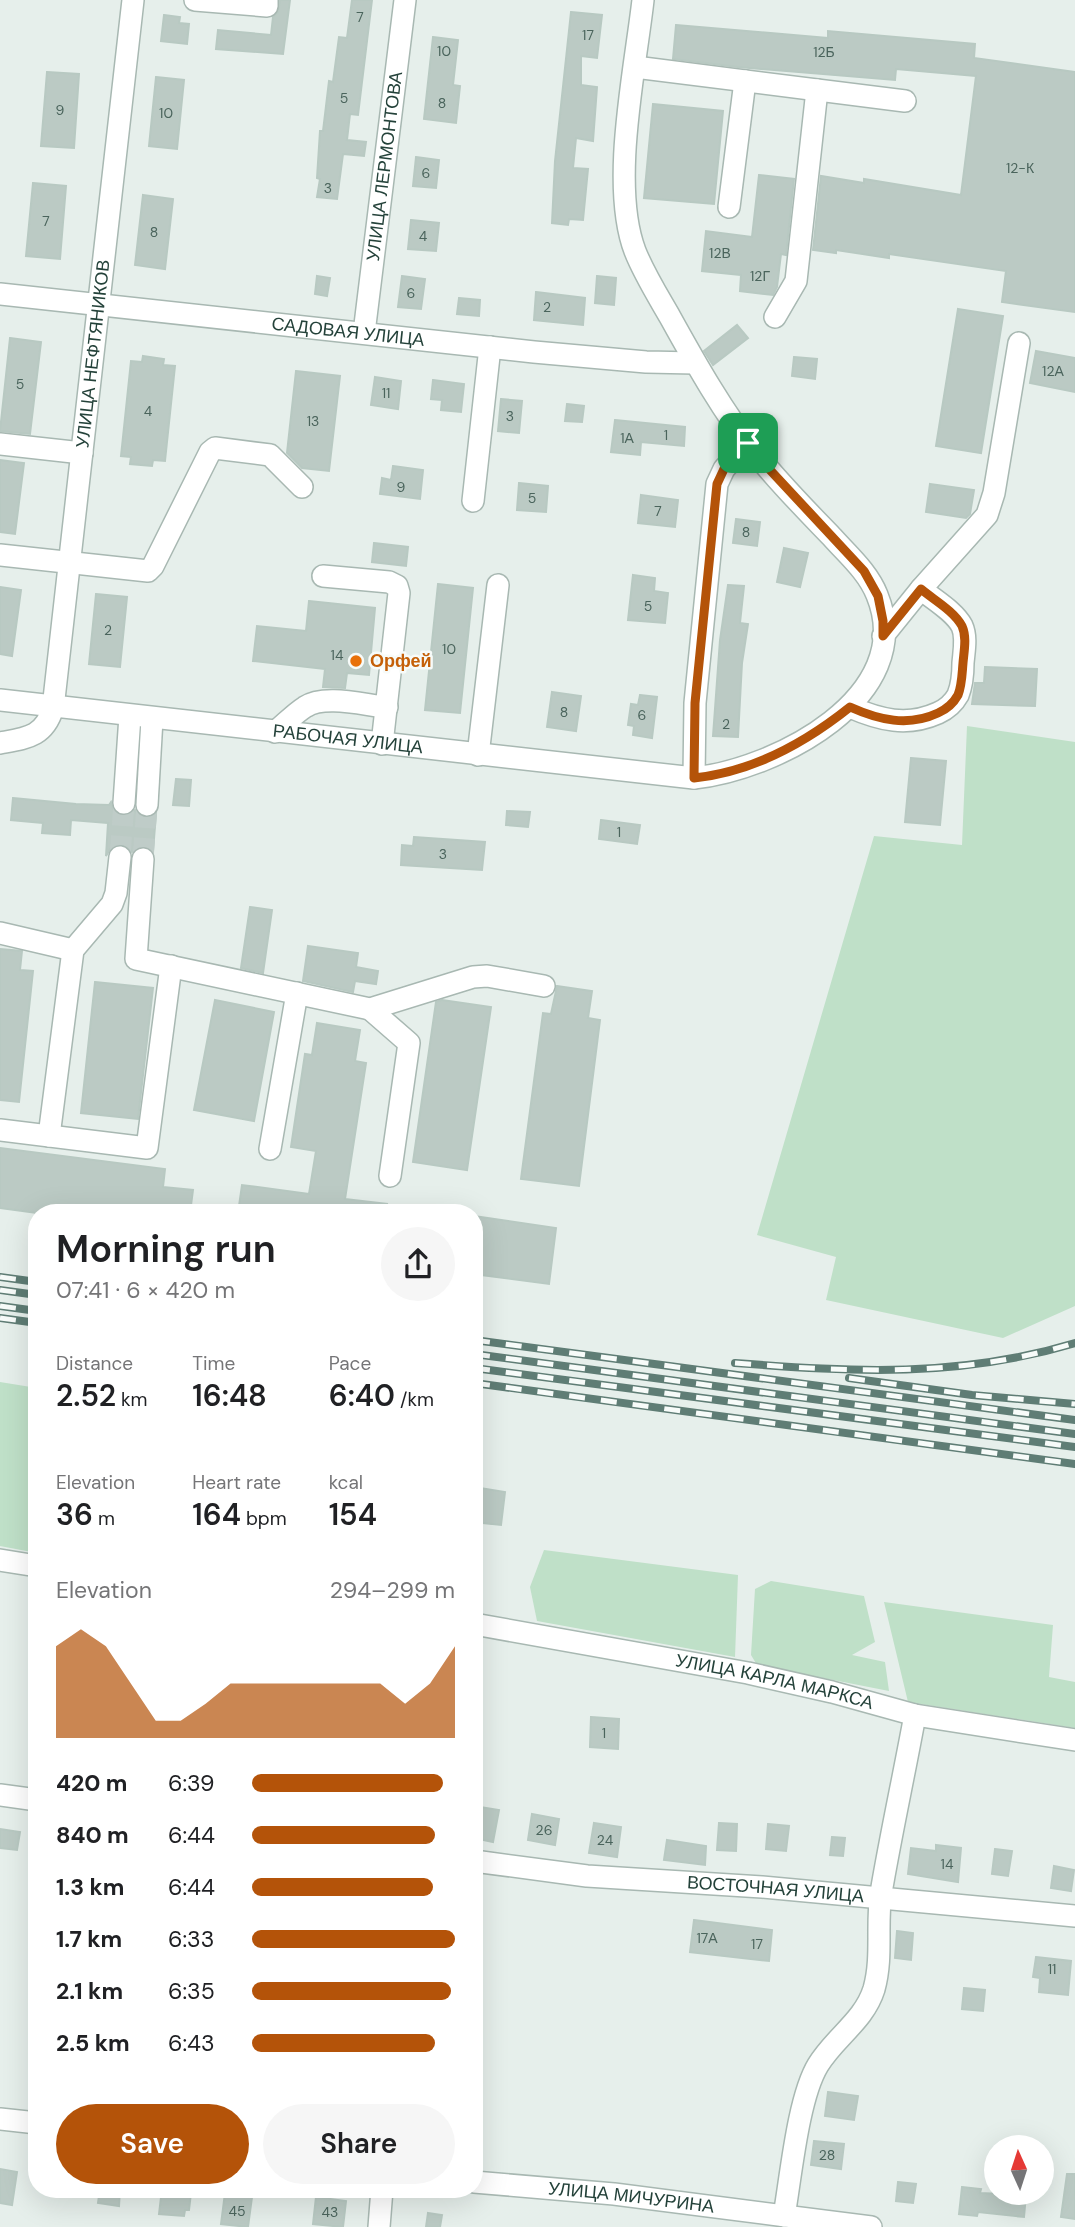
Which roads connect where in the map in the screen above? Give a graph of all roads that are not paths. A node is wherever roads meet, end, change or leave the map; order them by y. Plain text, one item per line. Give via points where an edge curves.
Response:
1 (133, 0) edge
2 (195, 0) edge
3 (405, 0) edge
4 (643, 0) edge
5 (266, 11) edge
6 (635, 67) junction
7 (745, 81) junction
8 (817, 90) junction
9 (905, 101) dead end
10 (729, 208) dead end
11 (0, 294) edge
12 (99, 305) junction
13 (775, 317) dead end
14 (364, 332) junction
15 (1019, 344) dead end
16 (490, 347) junction
17 (695, 363) junction
18 (748, 443) junction
19 (0, 444) edge
20 (82, 453) junction
21 (302, 486) dead end
22 (473, 501) dead end
23 (0, 555) edge
24 (70, 563) junction
25 (323, 576) dead end
26 (498, 585) dead end
27 (921, 589) junction
28 (883, 636) junction
29 (0, 701) edge
30 (387, 707) junction
31 (850, 707) junction
32 (53, 708) junction
33 (130, 716) junction
34 (152, 719) junction
35 (275, 732) junction
36 (0, 743) edge
37 (382, 744) junction
38 (478, 755) junction
39 (694, 778) junction
40 (124, 803) tunnel mouth
41 (146, 805) tunnel mouth
42 (120, 857) tunnel mouth
43 (143, 859) tunnel mouth
44 (0, 933) edge
45 (73, 950) junction
46 (171, 966) junction
47 (544, 986) dead end
48 (298, 993) junction
49 (370, 1009) junction
50 (0, 1130) edge
51 (49, 1136) junction
52 (270, 1149) dead end
53 (390, 1176) dead end
54 (0, 1560) edge
55 (28, 1565) edge
56 (483, 1625) edge
57 (915, 1715) junction
58 (1075, 1740) edge
59 (0, 1795) edge
60 (28, 1799) edge
61 (483, 1862) edge
62 (881, 1897) junction
63 (1075, 1916) edge
64 (0, 2119) edge
65 (28, 2122) edge
66 (483, 2183) edge
67 (381, 2198) edge
68 (784, 2216) junction
69 (379, 2227) edge
70 (871, 2227) edge

1 - 12 street, УЛИЦА НЕФТЯНИКОВ
2 - 5 street
3 - 14 street, УЛИЦА ЛЕРМОНТОВА
4 - 6 street
6 - 7 street
6 - 17 street via 625,157 631,236 640,263
7 - 8 street
7 - 10 street
8 - 9 street
8 - 13 street via 796,281
11 - 12 street, САДОВАЯ УЛИЦА
12 - 14 street, САДОВАЯ УЛИЦА
12 - 20 street, УЛИЦА НЕФТЯНИКОВ
14 - 16 street, САДОВАЯ УЛИЦА
15 - 27 street via 987,515
16 - 17 street, САДОВАЯ УЛИЦА
16 - 22 street
17 - 18 street
18 - 28 street via 864,571 878,596
18 - 39 street via 717,484 695,703
19 - 20 street
20 - 24 street, УЛИЦА НЕФТЯНИКОВ
21 - 24 street via 271,455 215,447 148,571
23 - 24 street
24 - 32 street, УЛИЦА НЕФТЯНИКОВ
25 - 30 street via 397,586
26 - 38 street
27 - 28 street
27 - 31 street via 962,626 964,660 957,697 948,708 906,722
28 - 31 street, РАБОЧАЯ УЛИЦА via 875,669
29 - 32 street, РАБОЧАЯ УЛИЦА
30 - 35 street via 314,702
30 - 37 street
31 - 39 street, РАБОЧАЯ УЛИЦА via 827,726 769,758 721,775
32 - 33 street, РАБОЧАЯ УЛИЦА
32 - 36 street via 41,731
33 - 34 street, РАБОЧАЯ УЛИЦА
33 - 40 street
34 - 35 street, РАБОЧАЯ УЛИЦА
34 - 41 street
35 - 37 street, РАБОЧАЯ УЛИЦА
37 - 38 street, РАБОЧАЯ УЛИЦА
38 - 39 street, РАБОЧАЯ УЛИЦА
42 - 45 street via 113,904
43 - 46 street via 136,958
44 - 45 street
45 - 51 street
46 - 48 street
46 - 51 street via 147,1149
47 - 49 street via 473,977
48 - 49 street
48 - 52 street
49 - 53 street via 409,1043
50 - 51 street
54 - 55 street
56 - 57 street, УЛИЦА КАРЛА МАРКСА via 748,1673
57 - 58 street, УЛИЦА КАРЛА МАРКСА
57 - 62 street
59 - 60 street
61 - 62 street, ВОСТОЧНАЯ УЛИЦА via 587,1876
62 - 63 street, ВОСТОЧНАЯ УЛИЦА
62 - 68 street via 875,1985 864,2011 826,2053 810,2083
64 - 65 street
66 - 68 street, УЛИЦА МИЧУРИНА
67 - 69 street
68 - 70 street, УЛИЦА МИЧУРИНА

